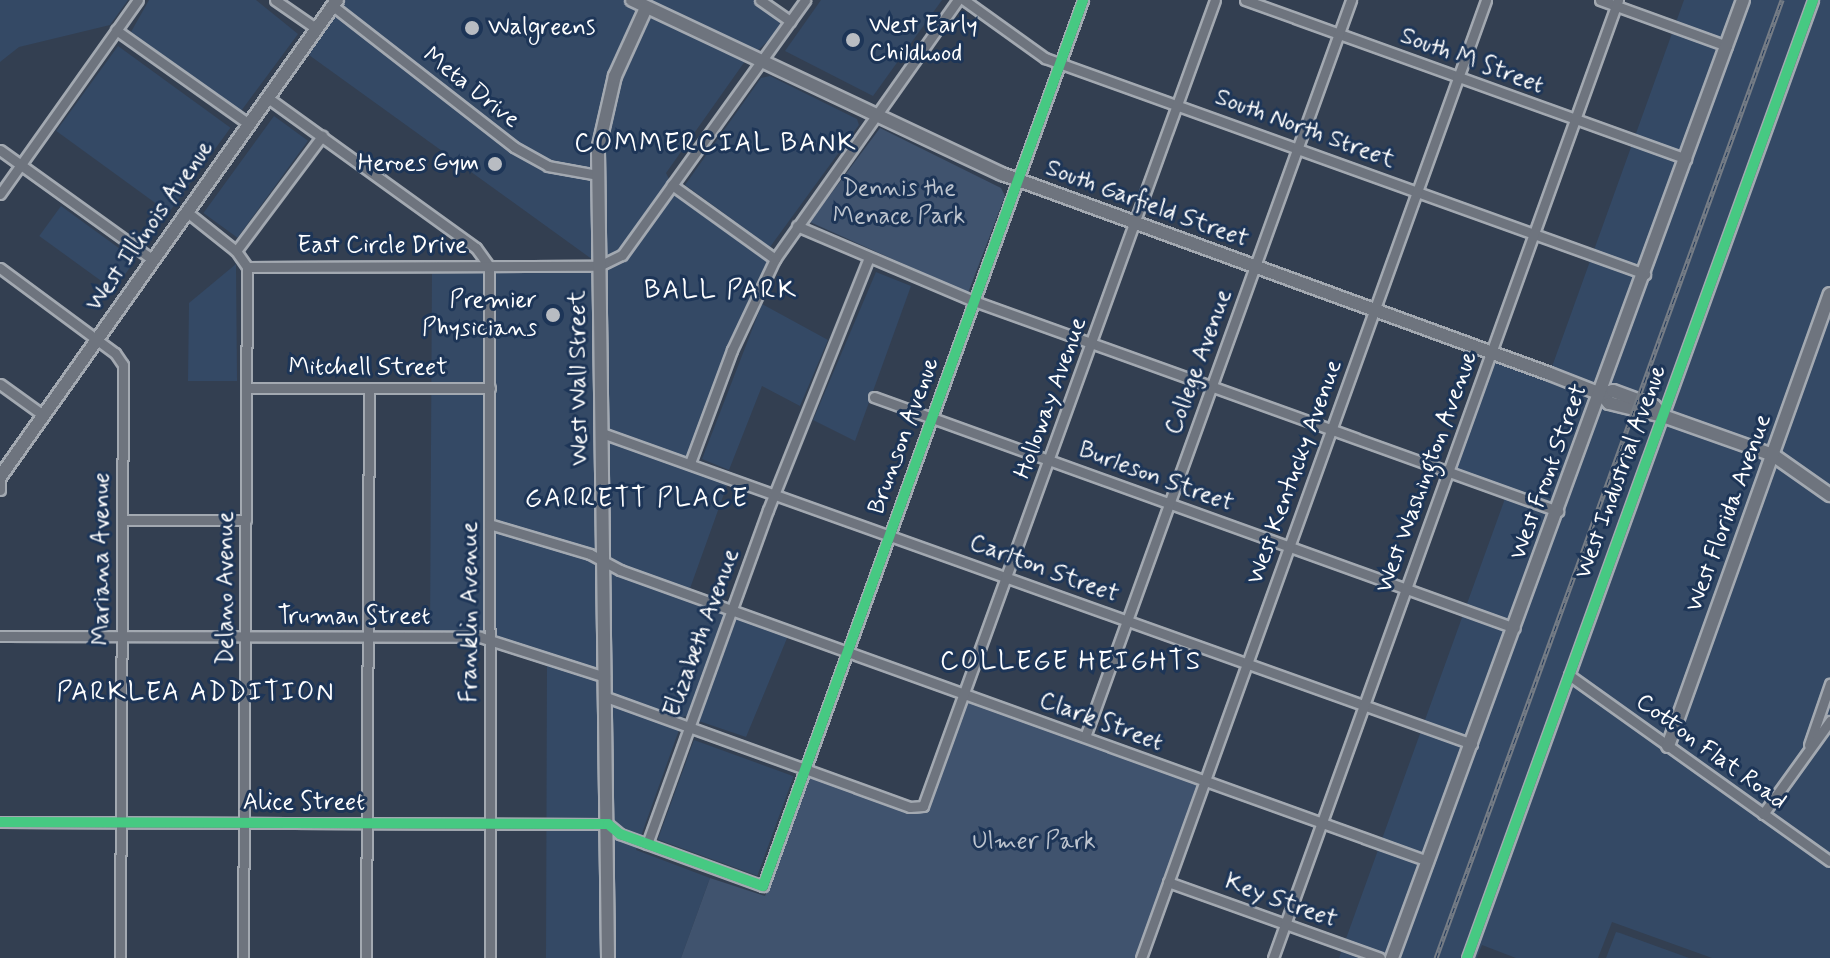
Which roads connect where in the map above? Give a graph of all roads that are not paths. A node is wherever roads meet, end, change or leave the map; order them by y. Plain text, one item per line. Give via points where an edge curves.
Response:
1 (138, 0) edge
2 (275, 0) edge
3 (632, 0) edge
4 (760, 0) edge
5 (805, 0) edge
6 (961, 0) edge
7 (1083, 0) edge
8 (1215, 0) edge
9 (1245, 0) edge
10 (1351, 0) edge
11 (1486, 0) edge
12 (1600, 0) edge
13 (1743, 0) edge
14 (1813, 0) edge
15 (335, 3) edge
16 (1617, 3) edge
17 (649, 4) edge
18 (790, 21) junction
19 (317, 29) junction
20 (116, 30) junction
21 (1339, 34) junction
22 (1727, 46) junction
23 (764, 58) junction
24 (1060, 63) junction
25 (1458, 77) junction
26 (268, 98) junction
27 (1178, 105) junction
28 (877, 113) junction
29 (1575, 119) junction
30 (249, 124) junction
31 (322, 136) junction
32 (1297, 148) junction
33 (0, 150) edge
34 (1686, 159) junction
35 (20, 165) junction
36 (598, 175) junction
37 (1018, 180) junction
38 (672, 185) junction
39 (1418, 191) junction
40 (0, 194) edge
41 (187, 212) junction
42 (1135, 223) junction
43 (797, 226) junction
44 (1534, 233) junction
45 (236, 251) junction
46 (869, 258) junction
47 (775, 259) junction
48 (153, 260) junction
49 (489, 266) junction
50 (599, 266) junction
51 (247, 267) junction
52 (1255, 267) junction
53 (0, 268) edge
54 (1645, 274) junction
55 (1830, 294) edge
56 (974, 301) junction
57 (1375, 310) junction
58 (1826, 318) edge
59 (96, 340) junction
60 (1091, 343) junction
61 (1492, 353) junction
62 (0, 384) edge
63 (1212, 386) junction
64 (246, 388) junction
65 (369, 388) junction
66 (490, 388) junction
67 (1601, 394) junction
68 (874, 397) dead end
69 (43, 415) junction
70 (1663, 416) junction
71 (933, 418) junction
72 (1332, 429) junction
73 (602, 433) junction
74 (1773, 455) junction
75 (1050, 460) junction
76 (690, 463) junction
77 (1449, 471) junction
78 (0, 477) edge
79 (0, 490) edge
80 (775, 493) junction
81 (1830, 495) edge
82 (1169, 503) junction
83 (1558, 511) junction
84 (123, 520) junction
85 (246, 520) junction
86 (489, 524) junction
87 (890, 535) junction
88 (1290, 546) junction
89 (603, 561) junction
90 (1007, 577) junction
91 (1407, 588) junction
92 (731, 610) junction
93 (1128, 620) junction
94 (1515, 628) junction
95 (0, 636) edge
96 (122, 636) junction
97 (245, 636) junction
98 (368, 637) junction
99 (490, 640) junction
100 (848, 652) junction
101 (1247, 663) junction
102 (1569, 675) junction
103 (605, 677) junction
104 (1830, 684) edge
105 (965, 695) junction
106 (606, 697) junction
107 (1364, 706) junction
108 (1830, 721) edge
109 (689, 726) junction
110 (1085, 737) junction
111 (1472, 744) junction
112 (1668, 746) junction
113 (1805, 756) junction
114 (806, 768) junction
115 (1205, 781) junction
116 (1763, 814) junction
117 (0, 822) edge
118 (122, 822) junction
119 (244, 823) junction
120 (367, 823) junction
121 (490, 823) junction
122 (1322, 823) junction
123 (608, 824) junction
124 (647, 844) junction
125 (1428, 861) junction
126 (1830, 861) edge
127 (1168, 882) junction
128 (1285, 924) junction
129 (120, 958) edge
130 (243, 958) edge
131 (366, 958) edge
132 (490, 958) edge
133 (608, 958) edge
134 (1141, 958) edge
135 (1273, 958) edge
136 (1380, 958) edge
137 (1392, 958) edge
138 (1467, 958) edge

1 - 20 street
2 - 19 street
3 - 17 main road, South Garfield Street
4 - 18 street
5 - 18 street
6 - 24 street, South North Street
6 - 28 street
7 - 24 street, Brunson Avenue
8 - 27 street, Holloway Avenue
9 - 21 street, South M Street
10 - 21 street, College Avenue
11 - 25 street, West Kentucky Avenue
12 - 16 street
13 - 22 main road, West Front Street
14 - 70 street, West Industrial Avenue
15 - 19 main road, West Illinois Avenue
15 - 36 street, Meta Drive via 514,147 548,166
16 - 22 street
16 - 29 street, West Washington Avenue
17 - 23 main road, South Garfield Street
17 - 36 main road, West Wall Street via 603,115
18 - 23 street
19 - 26 main road, West Illinois Avenue
20 - 30 street
20 - 35 street
21 - 25 street, South M Street
21 - 32 street, College Avenue
22 - 34 main road, West Front Street
23 - 28 main road, South Garfield Street
23 - 38 street
24 - 27 street, South North Street
24 - 37 street, Brunson Avenue
25 - 29 street, South M Street
25 - 39 street, West Kentucky Avenue
26 - 30 main road, West Illinois Avenue
26 - 31 street
27 - 32 street, South North Street
27 - 42 street, Holloway Avenue
28 - 37 main road, South Garfield Street
28 - 43 street
29 - 34 street, South M Street
29 - 44 street, West Washington Avenue
30 - 41 main road, West Illinois Avenue
31 - 45 street
31 - 49 street via 476,248
32 - 39 street, South North Street
32 - 52 street, College Avenue
33 - 35 street
34 - 54 main road, West Front Street
35 - 40 street
35 - 48 street
36 - 50 main road, West Wall Street
37 - 42 main road, South Garfield Street
37 - 56 street, Brunson Avenue
38 - 47 street
38 - 50 street via 622,255
39 - 44 street, South North Street
39 - 57 street, West Kentucky Avenue
41 - 45 street
41 - 48 main road, West Illinois Avenue
42 - 52 main road, South Garfield Street
42 - 60 street, Holloway Avenue
43 - 46 street
43 - 47 street
44 - 54 street, South North Street
44 - 61 street, West Washington Avenue
45 - 51 street
46 - 56 street
46 - 80 street, Elizabeth Avenue
47 - 76 street via 732,350
48 - 59 main road, West Illinois Avenue
49 - 50 street, East Circle Drive
49 - 51 street, East Circle Drive
49 - 66 street, Franklin Avenue
50 - 73 main road, West Wall Street
51 - 64 street, Delano Avenue
52 - 57 main road, South Garfield Street
52 - 63 street, College Avenue
53 - 59 street, Mariana Avenue
54 - 67 main road, West Front Street
55 - 58 main road, West Florida Avenue
56 - 60 street
56 - 71 street, Brunson Avenue
57 - 61 main road, South Garfield Street
57 - 72 street, West Kentucky Avenue
58 - 74 main road, West Florida Avenue
59 - 69 main road, West Illinois Avenue
59 - 84 street, Mariana Avenue via 123,365
60 - 63 street
60 - 75 street, Holloway Avenue
61 - 67 main road, South Garfield Street
61 - 77 street, West Washington Avenue
62 - 69 street
63 - 72 street
63 - 82 street, College Avenue
64 - 65 street, Mitchell Street
64 - 85 street, Delano Avenue
65 - 66 street, Mitchell Street
65 - 98 street
66 - 86 street, Franklin Avenue
67 - 70 main road, South Garfield Street via 1609,403
67 - 83 main road, West Front Street
68 - 71 street, Burleson Street
69 - 78 main road, West Illinois Avenue
70 - 74 main road, South Garfield Street
70 - 102 street, West Industrial Avenue
71 - 75 street, Burleson Street
71 - 87 street, Brunson Avenue
72 - 77 street
72 - 88 street, West Kentucky Avenue
73 - 76 street, Carlton Street
73 - 89 main road, West Wall Street
74 - 81 main road, South Garfield Street
74 - 112 main road, West Florida Avenue
75 - 82 street, Burleson Street
75 - 90 street, Holloway Avenue
76 - 80 street, Carlton Street
77 - 83 street
77 - 91 street, West Washington Avenue
78 - 79 street
80 - 87 street, Carlton Street
80 - 92 street, Elizabeth Avenue
82 - 88 street, Burleson Street
82 - 93 street, College Avenue
83 - 94 main road, West Front Street
84 - 85 street
84 - 96 street, Mariana Avenue
85 - 97 street, Delano Avenue
86 - 89 street, Clark Street
86 - 99 street, Franklin Avenue
87 - 90 street, Carlton Street
87 - 100 street, Brunson Avenue
88 - 91 street, Burleson Street
88 - 101 street, West Kentucky Avenue
89 - 92 street, Clark Street
89 - 103 main road, West Wall Street
90 - 93 street, Carlton Street
90 - 105 street, Holloway Avenue
91 - 94 street, Burleson Street
91 - 107 street, West Washington Avenue
92 - 100 street, Clark Street
92 - 109 street, Elizabeth Avenue
93 - 101 street, Carlton Street
93 - 110 street, College Avenue
94 - 111 main road, West Front Street
95 - 96 street, Truman Street
96 - 97 street, Truman Street
96 - 118 street, Mariana Avenue
97 - 98 street, Truman Street
97 - 119 street, Delano Avenue
98 - 99 street, Truman Street
98 - 120 street
99 - 103 street, Truman Street
99 - 121 street, Franklin Avenue
100 - 105 street, Clark Street
100 - 114 street, Brunson Avenue
101 - 107 street, Carlton Street
101 - 115 street, West Kentucky Avenue
102 - 112 street, Cotton Flat Road
102 - 138 street, West Industrial Avenue
103 - 106 main road, West Wall Street
104 - 113 street
105 - 110 street, Clark Street
105 - 114 street, Holloway Avenue via 921,807
106 - 109 street
106 - 123 main road, West Wall Street
107 - 111 street, Carlton Street
107 - 122 street, West Washington Avenue
108 - 113 street
109 - 114 street
109 - 124 street, Elizabeth Avenue
110 - 115 street, Clark Street
111 - 125 main road, West Front Street
112 - 116 street, Cotton Flat Road
113 - 116 street
114 - 124 street, Brunson Avenue via 763,886
115 - 122 street, Clark Street
115 - 127 street, West Kentucky Avenue
116 - 126 street, Cotton Flat Road
117 - 118 street, Alice Street
118 - 119 street, Alice Street
118 - 129 street, Mariana Avenue
119 - 120 street, Alice Street
119 - 130 street, Delano Avenue
120 - 121 street, Alice Street
120 - 131 street
121 - 123 street, Alice Street
121 - 132 street, Franklin Avenue
122 - 125 street, Clark Street
122 - 128 street, West Washington Avenue
123 - 124 street
123 - 133 main road, West Wall Street
125 - 137 main road, West Front Street
127 - 128 street, Key Street
127 - 134 street, West Kentucky Avenue
128 - 135 street, West Washington Avenue
128 - 136 street, Key Street

